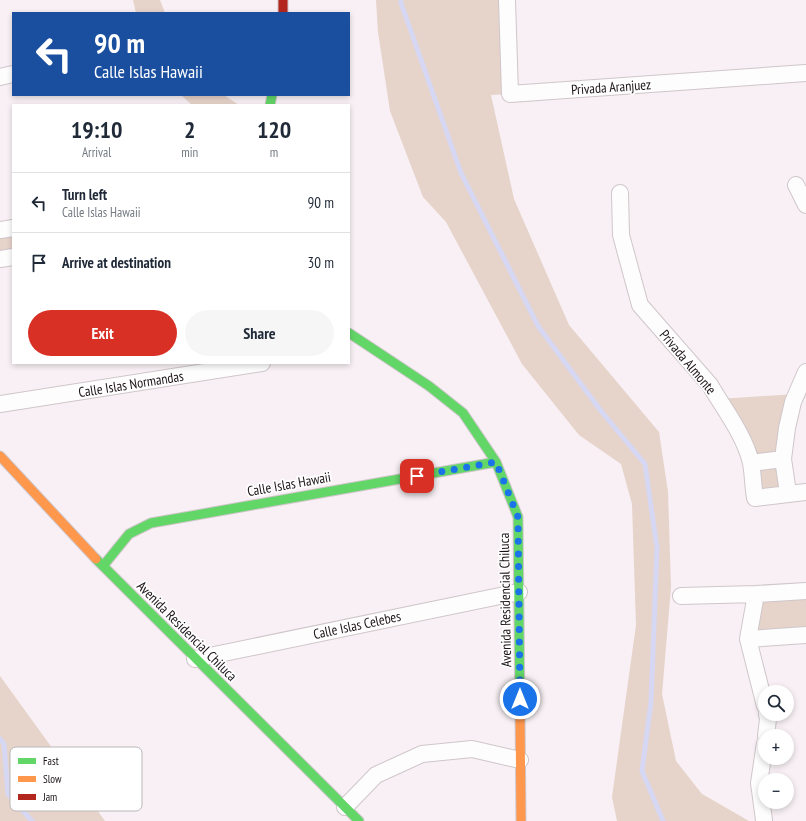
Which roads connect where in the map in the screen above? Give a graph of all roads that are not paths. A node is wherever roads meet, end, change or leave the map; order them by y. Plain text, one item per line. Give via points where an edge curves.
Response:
1 (283, 0) edge
2 (507, 0) edge
3 (283, 12) edge
4 (806, 73) edge
5 (12, 74) edge
6 (0, 77) edge
7 (796, 185) dead end
8 (620, 193) dead end
9 (806, 205) edge
10 (12, 228) edge
11 (0, 230) edge
12 (12, 257) edge
13 (0, 259) edge
14 (350, 334) edge
15 (256, 364) edge
16 (806, 372) edge
17 (0, 404) edge
18 (0, 456) edge
19 (783, 459) junction
20 (496, 462) junction
21 (751, 463) junction
22 (806, 492) edge
23 (788, 493) junction
24 (103, 566) junction
25 (806, 591) edge
26 (519, 592) junction
27 (756, 594) junction
28 (681, 596) dead end
29 (806, 635) edge
30 (748, 639) junction
31 (195, 659) junction
32 (760, 685) edge
33 (520, 760) junction
34 (762, 765) edge
35 (345, 807) junction
36 (764, 820) edge
37 (359, 821) edge
38 (521, 821) edge

1 - 3 street
2 - 4 street, Privada Aranjuez via 510,94
5 - 6 street
7 - 9 street
8 - 21 street, Privada Almonte via 621,235 640,305 710,385 743,441
10 - 11 street
12 - 13 street
14 - 20 street, Avenida Residencial Chiluca via 463,413
15 - 17 street, Calle Islas Normandas
16 - 19 street via 793,402
18 - 24 street, Avenida Residencial Chiluca
19 - 21 street
19 - 23 street
20 - 24 street, Calle Islas Hawaii via 151,522 129,534
20 - 26 street, Avenida Residencial Chiluca via 518,517
21 - 23 street, Privada Almonte via 755,498
22 - 23 street, Privada Almonte
24 - 31 street, Avenida Residencial Chiluca
25 - 27 street
26 - 31 street, Calle Islas Celebes
26 - 33 street, Avenida Residencial Chiluca
27 - 28 street
27 - 30 street
29 - 30 street
30 - 32 street
31 - 35 street, Avenida Residencial Chiluca
33 - 35 street via 472,749 422,754 376,775
33 - 38 street, Avenida Residencial Chiluca
34 - 36 street via 760,783
35 - 37 street, Avenida Residencial Chiluca

